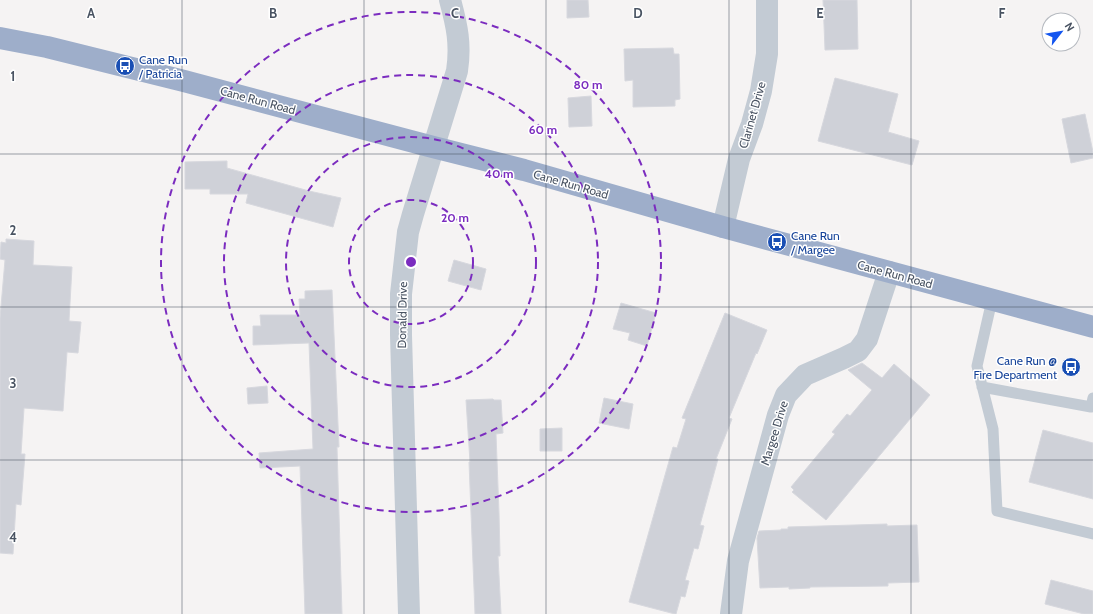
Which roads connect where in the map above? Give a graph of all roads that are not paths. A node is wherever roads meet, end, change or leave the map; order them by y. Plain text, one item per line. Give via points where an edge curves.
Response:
1 (450, 0) edge
2 (767, 0) edge
3 (0, 38) edge
4 (433, 147) junction
5 (723, 227) junction
6 (889, 272) junction
7 (992, 300) junction
8 (1093, 327) edge
9 (982, 387) junction
10 (1093, 398) edge
11 (1093, 534) edge
12 (409, 614) edge
13 (731, 614) edge

1 - 4 street, Donald Drive via 459,43 458,64
2 - 5 street, Clarinet Drive via 766,54 761,91 739,160
3 - 4 highway, Cane Run Road via 184,80
4 - 5 highway, Cane Run Road via 524,170
4 - 12 street, Donald Drive via 408,232 401,294
5 - 6 highway, Cane Run Road
6 - 7 highway, Cane Run Road
6 - 13 street, Margee Drive via 867,339 858,351 805,375 786,395 778,415 738,561
7 - 8 highway, Cane Run Road
7 - 9 lane via 977,366
9 - 10 lane via 1091,408
9 - 11 lane via 992,429 997,511

